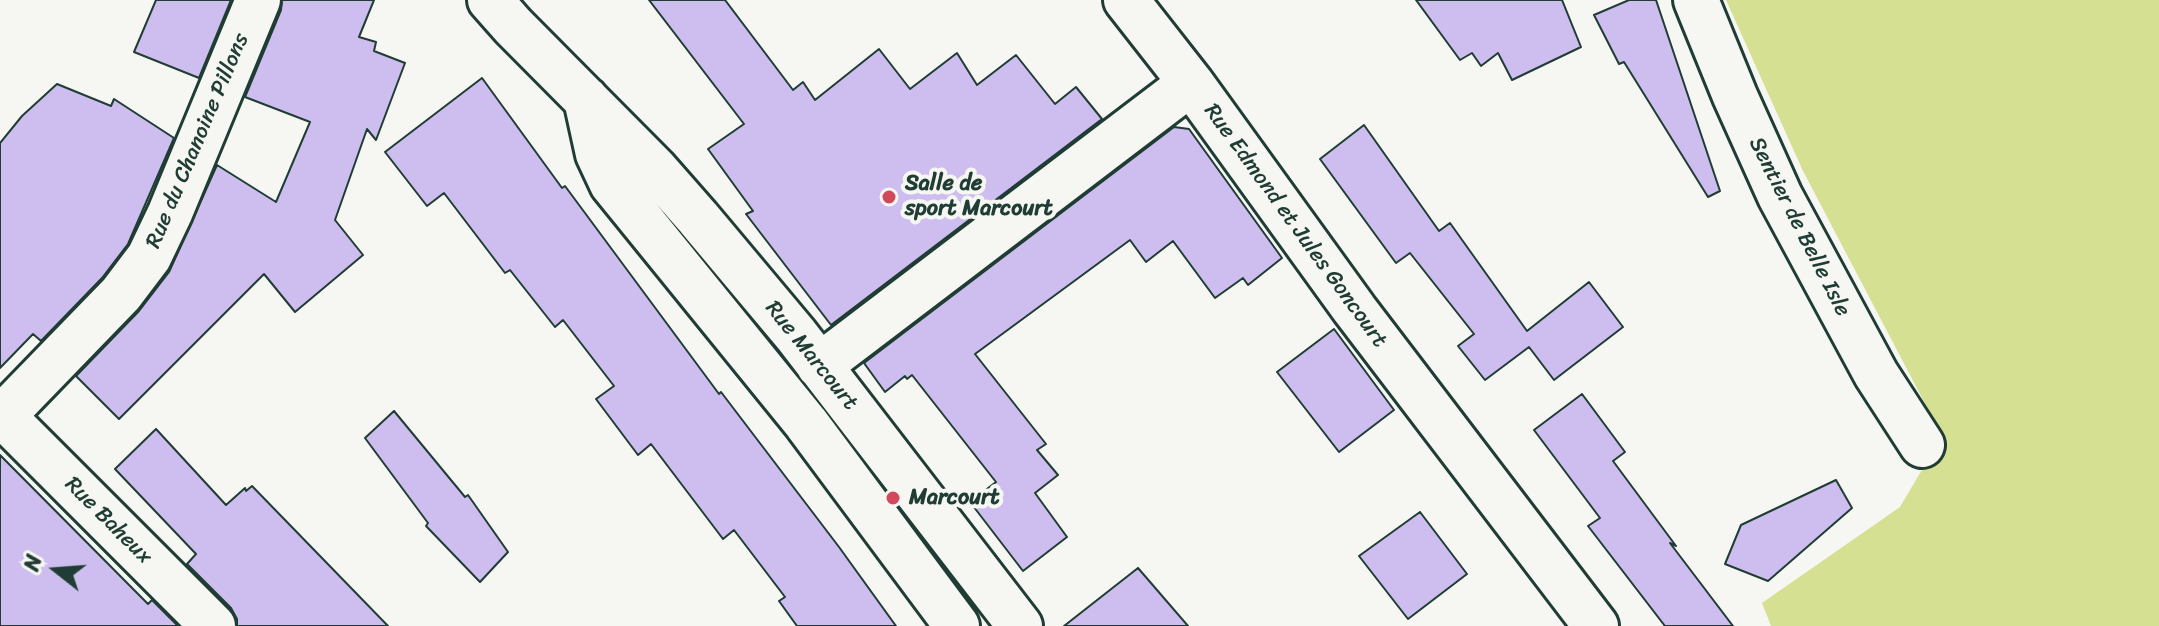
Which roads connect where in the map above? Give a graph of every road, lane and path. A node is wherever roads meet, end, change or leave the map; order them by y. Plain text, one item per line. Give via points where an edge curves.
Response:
1 (258, 0) edge
2 (490, 0) edge
3 (1126, 0) edge
4 (1696, 0) edge
5 (1191, 83) junction
6 (586, 99) junction
7 (819, 366) junction
8 (2, 417) edge
9 (1922, 445) dead end
10 (213, 626) edge
11 (957, 626) edge
12 (1020, 626) edge
13 (1596, 626) edge

1 - 8 street, Rue du Chanoine Pillons via 149,257 121,294
2 - 6 street, Rue Marcourt
3 - 5 street
4 - 9 street, Sentier de Belle Isle via 1780,196 1876,374
5 - 7 street, Rue Edmond et Jules Goncourt
5 - 13 street, Rue Edmond et Jules Goncourt via 1355,310
6 - 7 street, Rue Marcourt via 670,185
6 - 11 street, Rue Marcourt via 598,154 612,184 790,403
7 - 12 street, Rue Marcourt
8 - 10 street, Rue Baheux

